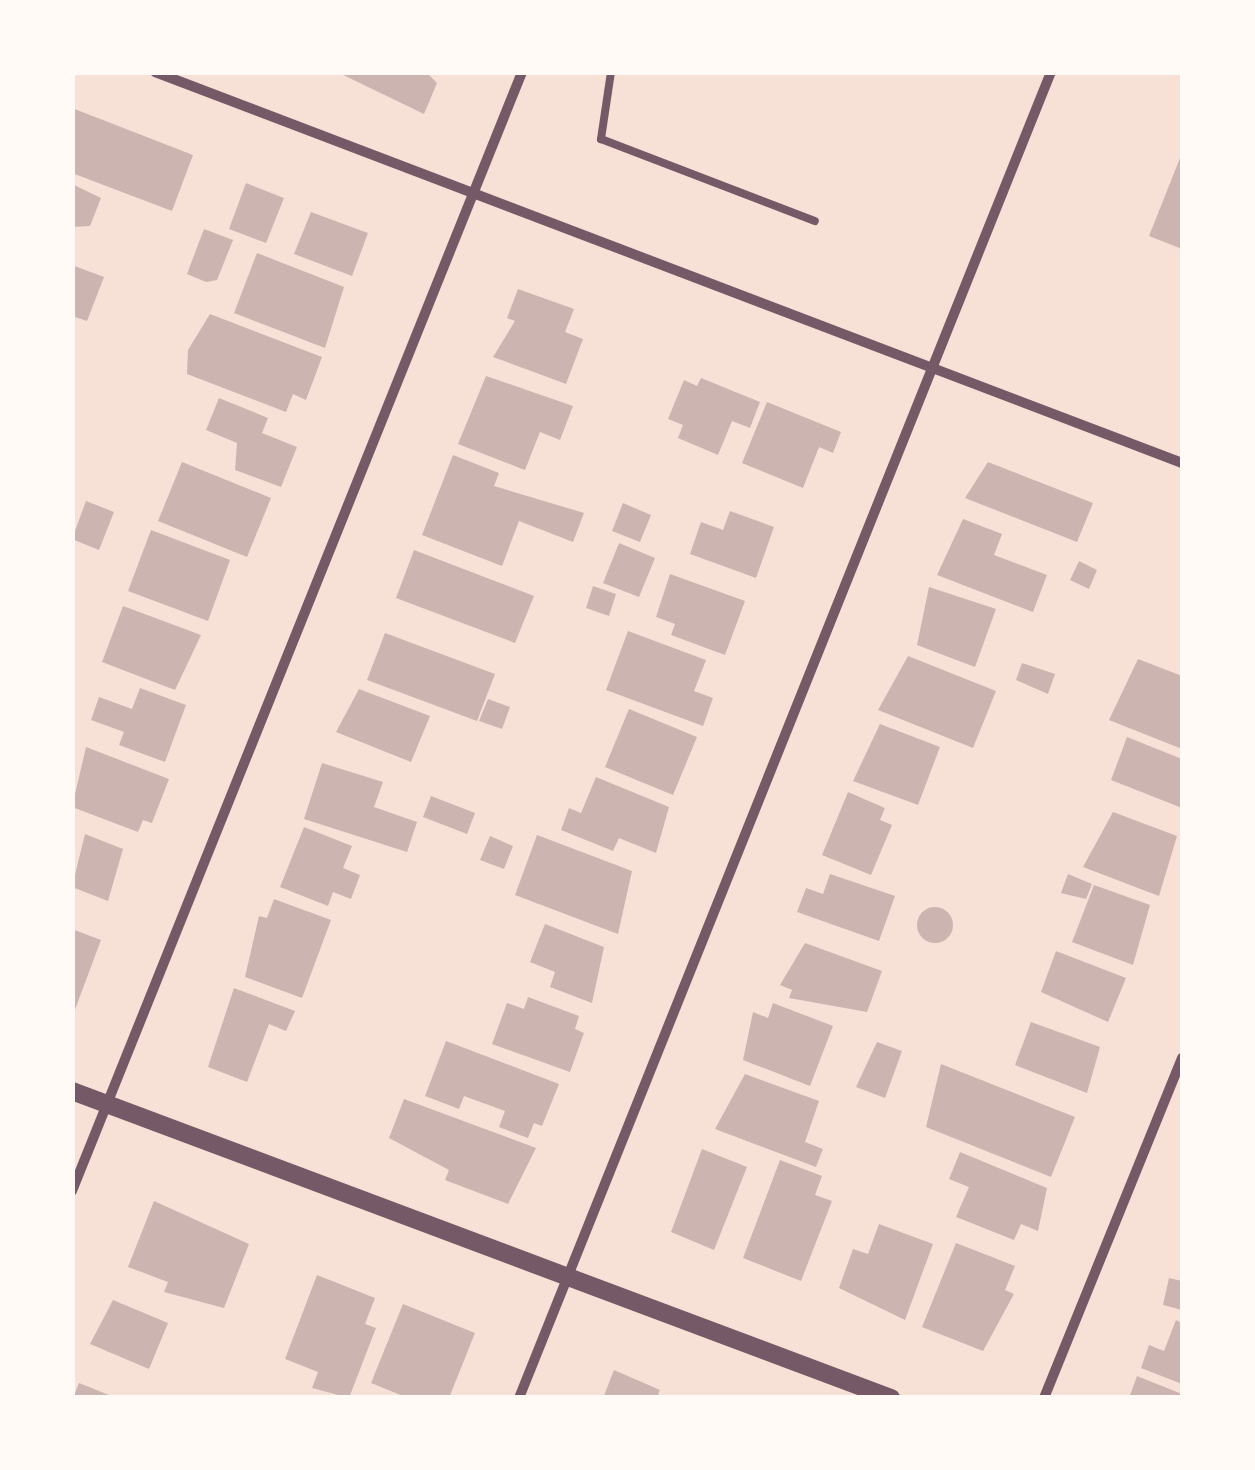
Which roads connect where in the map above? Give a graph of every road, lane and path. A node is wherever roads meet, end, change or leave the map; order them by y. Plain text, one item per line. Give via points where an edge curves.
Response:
1 (155, 72) edge
2 (522, 72) edge
3 (610, 72) edge
4 (1051, 72) edge
5 (473, 193) junction
6 (816, 221) dead end
7 (932, 368) junction
8 (1182, 463) edge
9 (1182, 1058) edge
10 (72, 1092) edge
11 (113, 1107) junction
12 (72, 1190) edge
13 (570, 1274) junction
14 (518, 1398) edge
15 (891, 1398) edge
16 (1044, 1398) edge

1 - 5 street
2 - 5 street
3 - 6 lane via 600,139
4 - 7 street
5 - 7 street
5 - 11 street
7 - 8 street
7 - 13 street
9 - 16 street
10 - 11 street
11 - 12 street
11 - 13 street
13 - 14 street
13 - 15 street

